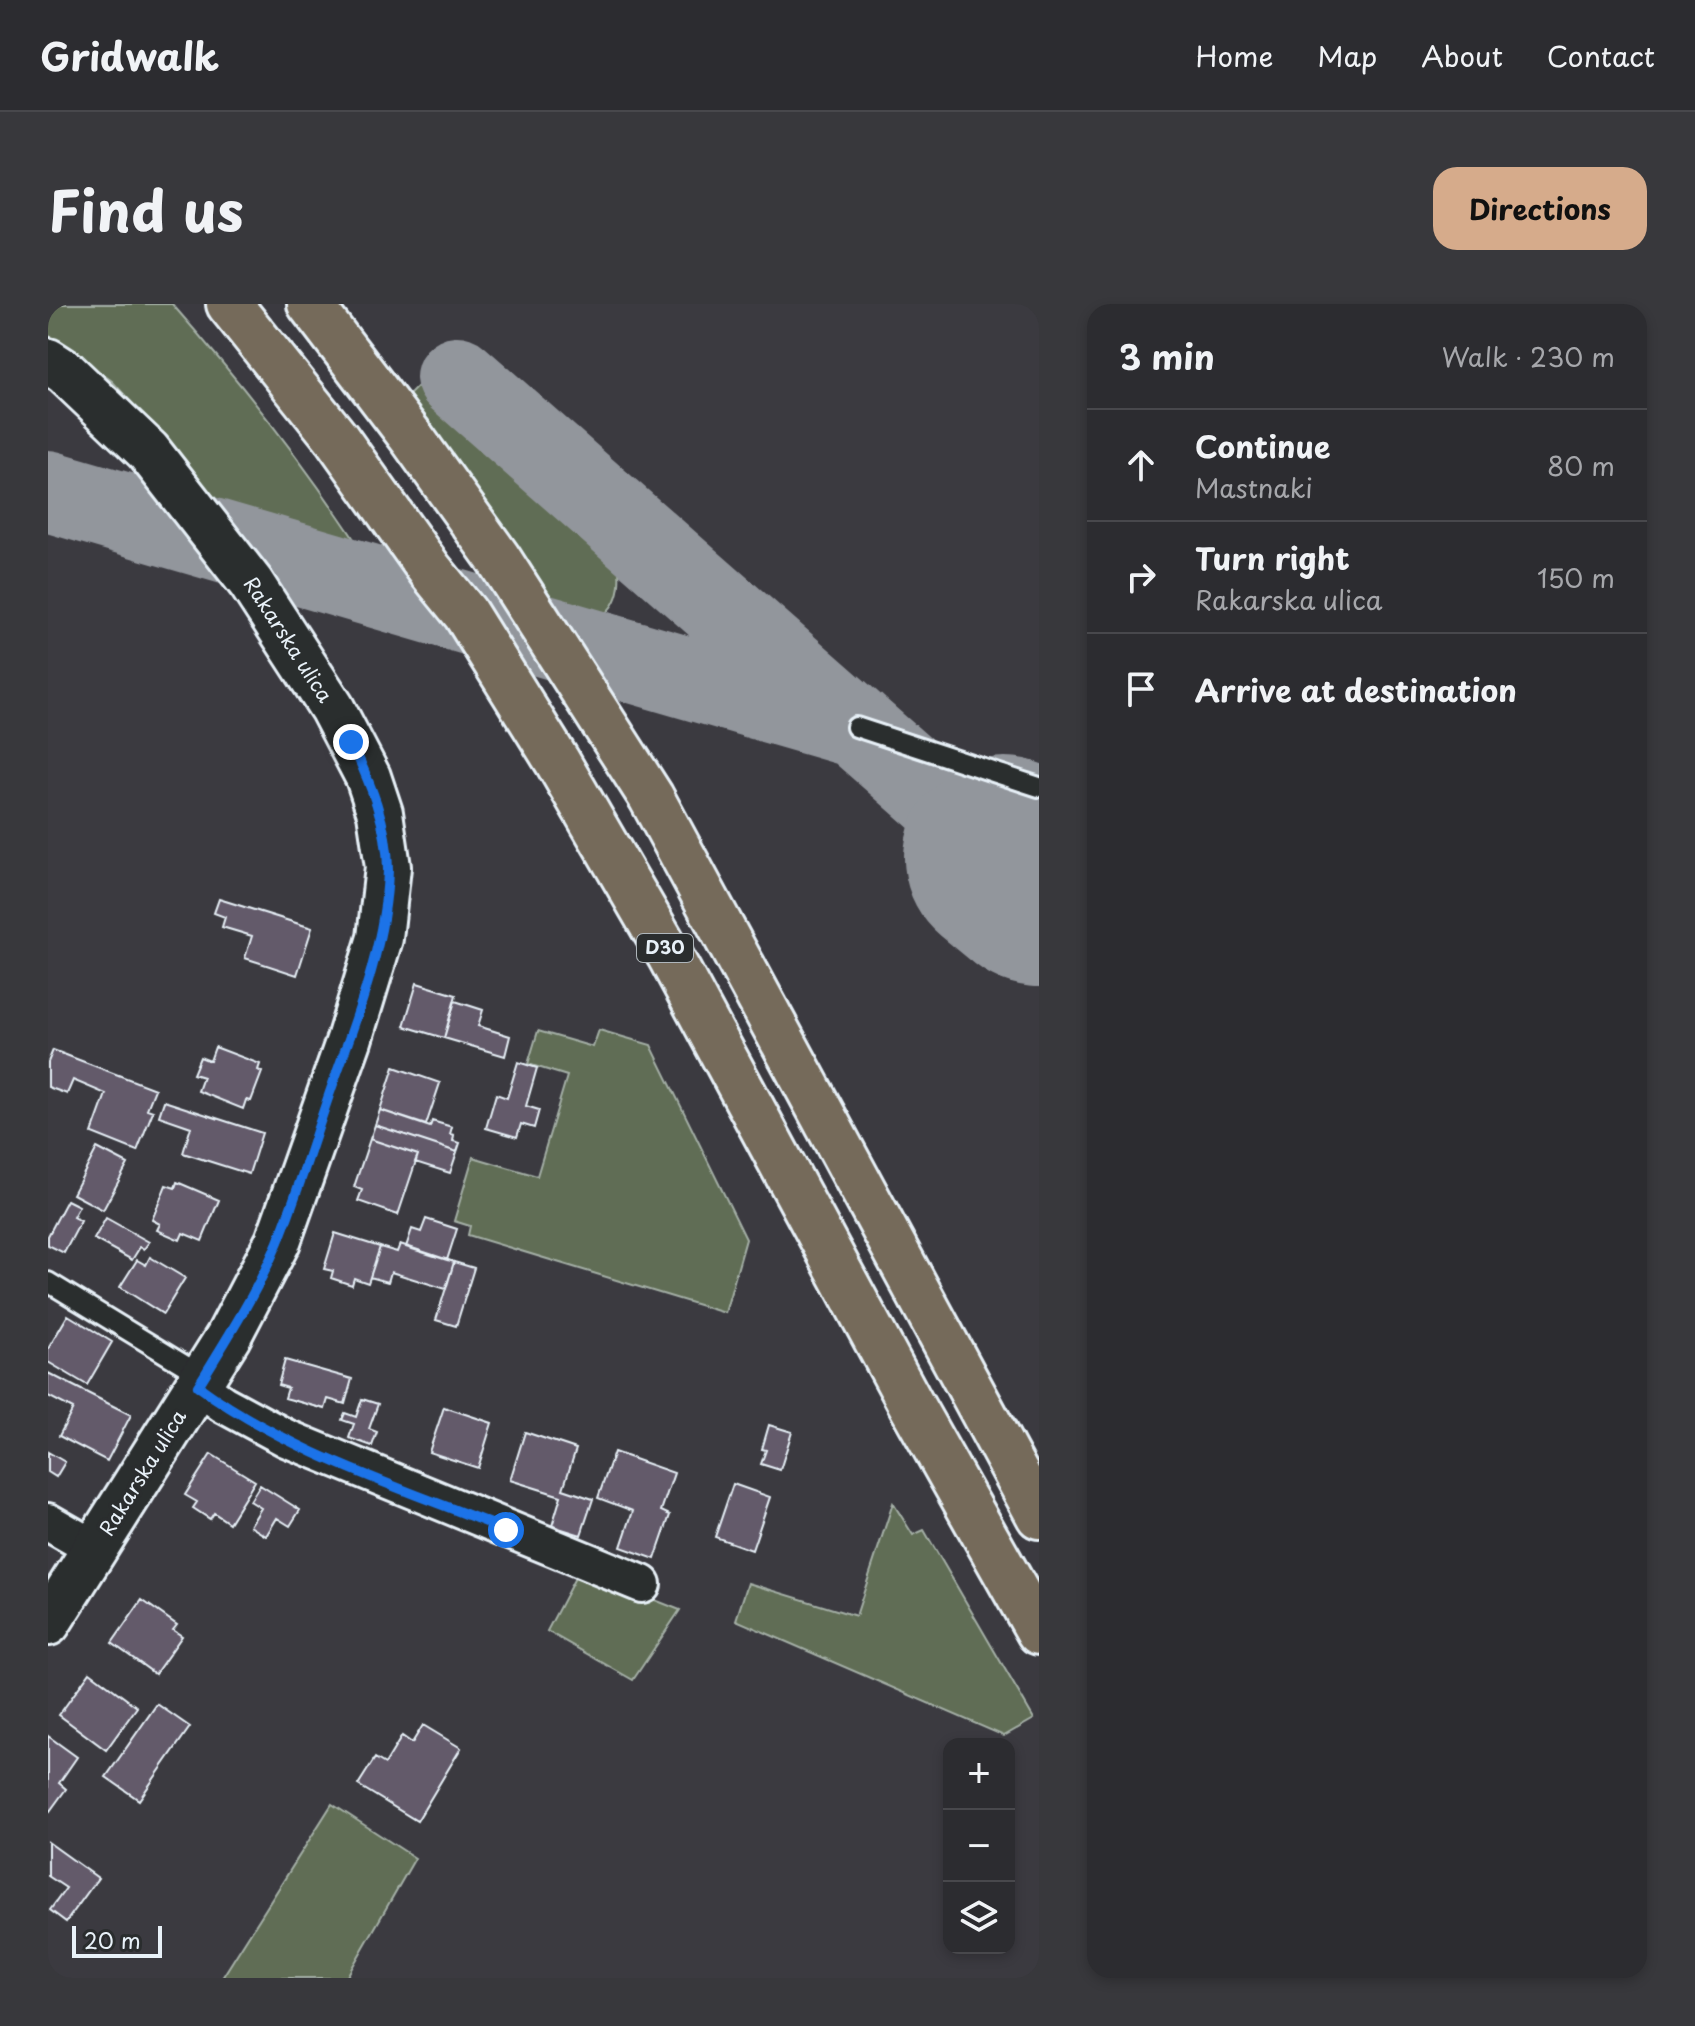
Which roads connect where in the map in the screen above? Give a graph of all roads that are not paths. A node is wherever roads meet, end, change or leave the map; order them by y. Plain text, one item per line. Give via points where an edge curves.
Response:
1 (229, 304) edge
2 (310, 304) edge
3 (48, 361) edge
4 (856, 727) dead end
5 (1039, 787) edge
6 (48, 1282) edge
7 (201, 1381) junction
8 (1039, 1516) edge
9 (48, 1522) edge
10 (95, 1549) junction
11 (642, 1584) dead end
12 (48, 1623) edge
13 (1039, 1632) edge

1 - 13 main road, D30 via 465,613 557,761 670,956
2 - 8 main road, D30 via 498,558 651,797
3 - 7 main road, Rakarska ulica via 148,451 251,583 351,742 380,813 385,844 388,867 380,938 349,1040 278,1241
4 - 5 lane
6 - 7 lane
7 - 10 main road, Rakarska ulica
7 - 11 street via 223,1404 286,1438
9 - 10 street
10 - 12 main road, Rakarska ulica

